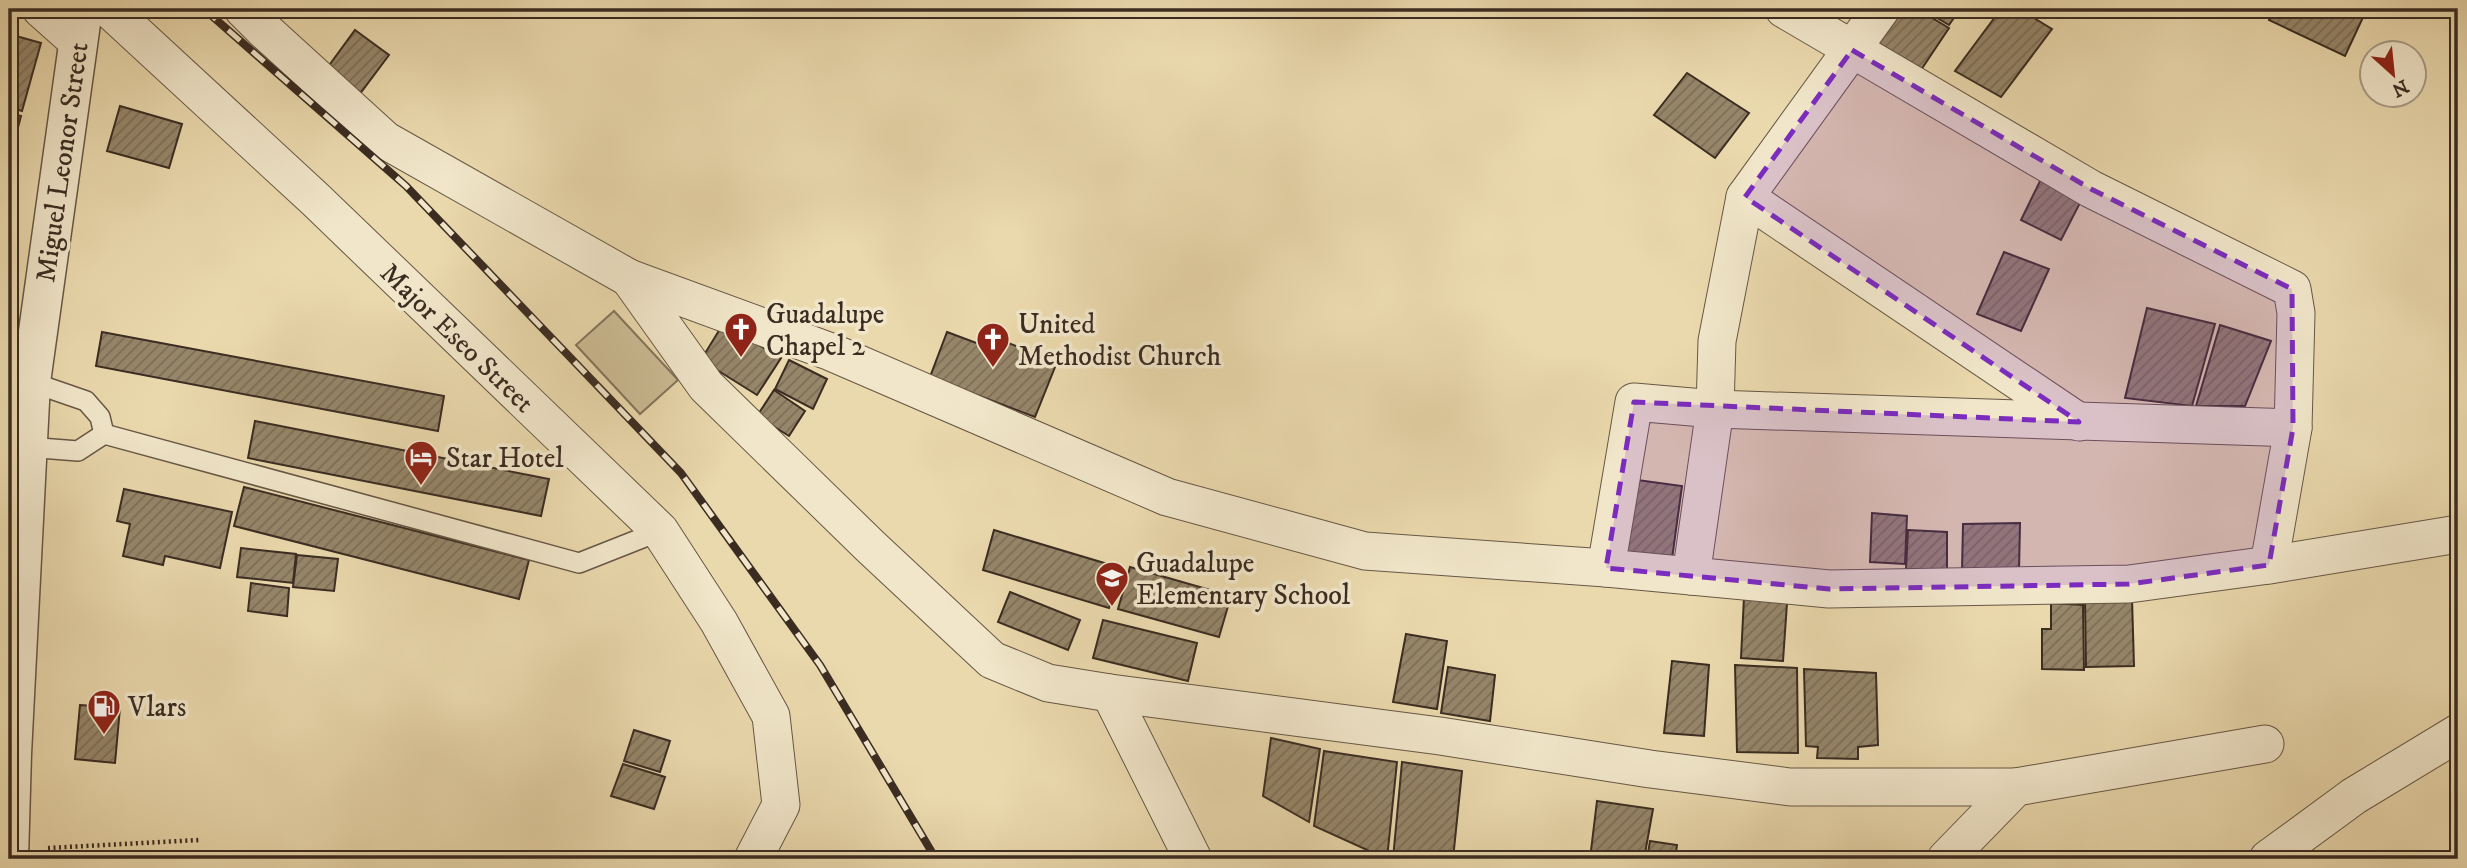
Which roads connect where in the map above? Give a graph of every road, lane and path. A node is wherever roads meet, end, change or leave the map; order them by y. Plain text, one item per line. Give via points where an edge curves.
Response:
1 (41, 9) edge
2 (109, 9) edge
3 (243, 9) edge
4 (1784, 9) edge
5 (1881, 9) edge
6 (80, 25) edge
7 (1852, 50) junction
8 (1745, 197) junction
9 (629, 278) junction
10 (31, 382) junction
11 (1715, 409) junction
12 (2079, 422) junction
13 (2294, 428) junction
14 (104, 434) junction
15 (27, 447) junction
16 (660, 531) junction
17 (2458, 534) edge
18 (2269, 565) junction
19 (1606, 568) junction
20 (1691, 576) junction
21 (1110, 693) junction
22 (2458, 733) edge
23 (2265, 744) dead end
24 (10, 753) edge
25 (2016, 786) junction
26 (199, 840) dead end
27 (9, 850) edge
28 (9, 859) edge
29 (753, 859) edge
30 (1193, 859) edge
31 (1946, 859) edge
32 (2267, 859) edge

1 - 6 street
2 - 16 street, Major Eseo Street via 315,199
3 - 9 street via 385,140
4 - 7 street
5 - 7 street
6 - 10 street, Miguel Leonor Street
7 - 8 street
7 - 13 street via 2091,189 2292,289 2296,313
8 - 11 street via 1717,341
8 - 12 street
9 - 19 street via 831,352 1167,497 1365,551
9 - 21 street via 706,386 992,660 1048,683
10 - 14 lane via 86,401 100,417
10 - 15 street, Miguel Leonor Street
11 - 12 street
11 - 19 street via 1634,402
11 - 20 street
12 - 13 street
13 - 18 street
14 - 15 lane via 78,451
14 - 16 lane via 579,563
15 - 24 street, Miguel Leonor Street
16 - 29 street, Major Eseo Street via 719,622 771,716 781,805
17 - 18 street
18 - 20 street via 2129,584 1829,589
19 - 20 street
21 - 25 street via 1790,787
21 - 30 street
22 - 32 street via 2354,796
23 - 25 street
24 - 27 street, Miguel Leonor Street
25 - 31 street
26 - 27 path
27 - 28 street, Miguel Leonor Street

